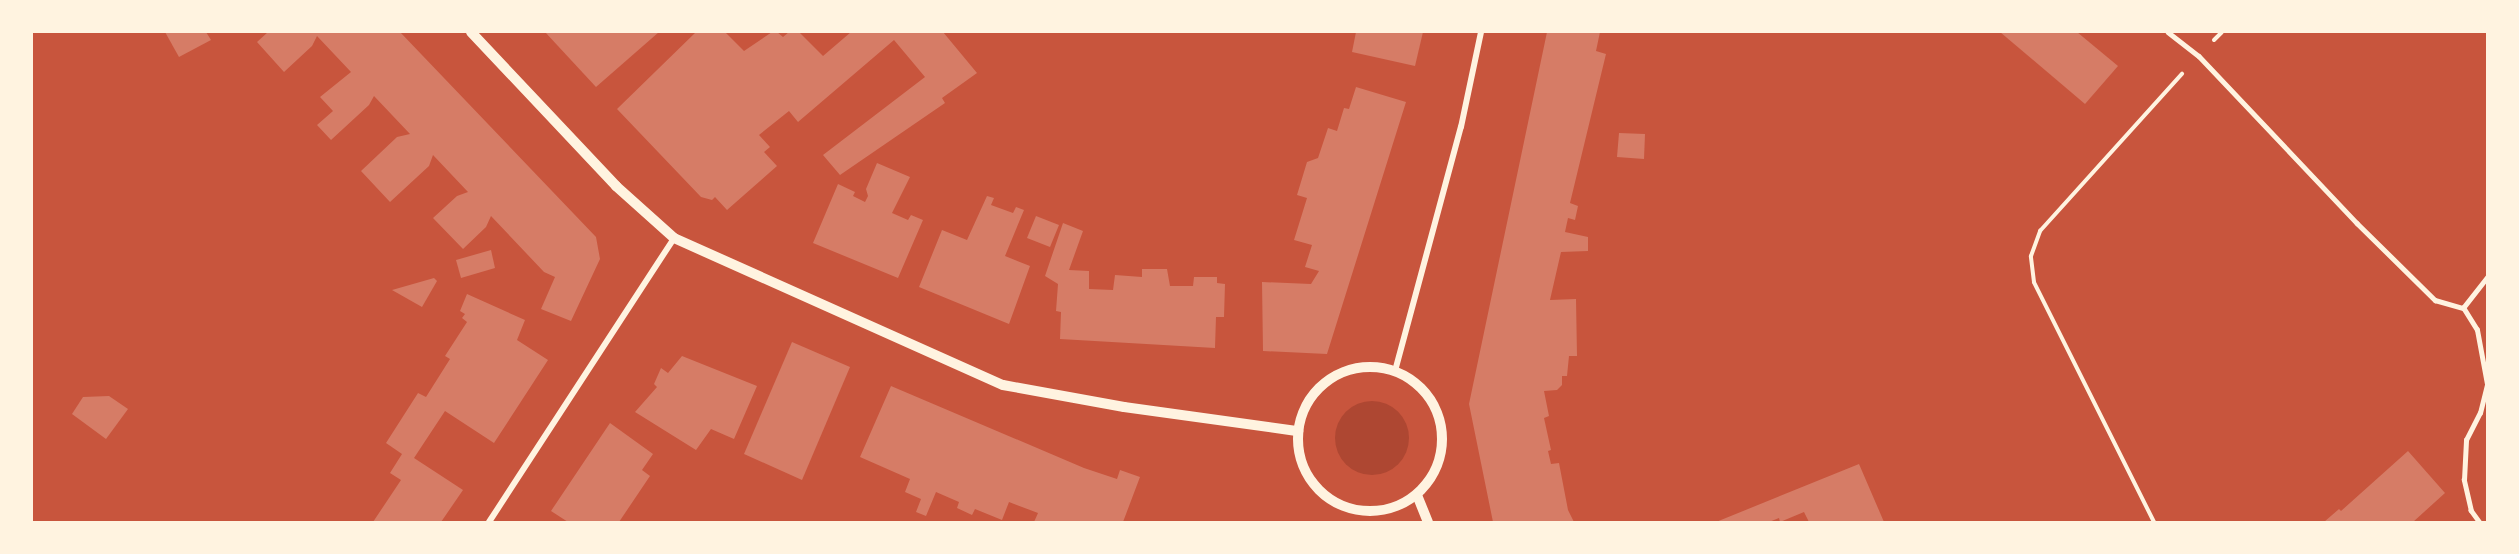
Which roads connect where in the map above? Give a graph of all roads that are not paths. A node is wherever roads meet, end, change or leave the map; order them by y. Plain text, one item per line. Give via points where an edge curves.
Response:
1 (471, 32) edge
2 (1481, 32) edge
3 (2168, 32) edge
4 (674, 238) junction
5 (2487, 276) edge
6 (2463, 308) junction
7 (1395, 371) junction
8 (1298, 430) junction
9 (1417, 495) junction
10 (489, 522) edge
11 (1428, 522) edge
12 (2479, 522) edge

1 - 4 street via 616,186
2 - 7 street via 1461,127
3 - 6 lane via 2199,56 2356,223 2435,300
4 - 8 street via 1003,385 1124,407
4 - 10 street
5 - 6 lane
6 - 12 lane via 2477,330 2487,384 2465,450 2464,480 2471,512
7 - 8 street via 1374,367 1352,369 1332,378 1316,391 1304,409
7 - 9 street via 1414,381 1430,397 1443,438 1440,459 1431,479
8 - 9 street via 1299,455 1309,478 1325,496 1347,508 1371,512 1395,508
9 - 11 street

